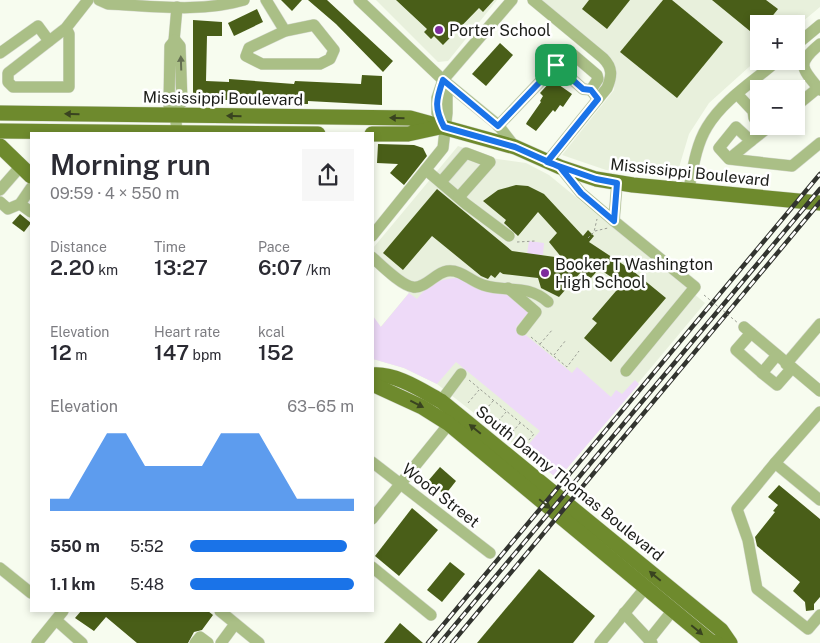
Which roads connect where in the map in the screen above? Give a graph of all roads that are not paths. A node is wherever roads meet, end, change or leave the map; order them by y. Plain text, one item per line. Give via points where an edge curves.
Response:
1 (88, 0) edge
2 (99, 0) edge
3 (244, 0) edge
4 (266, 0) edge
5 (359, 0) edge
6 (512, 0) edge
7 (533, 0) edge
8 (177, 7) junction
9 (820, 25) edge
10 (66, 28) junction
11 (285, 31) junction
12 (805, 38) edge
13 (49, 41) junction
14 (820, 44) edge
15 (0, 54) edge
16 (0, 64) edge
17 (556, 65) junction
18 (766, 70) edge
19 (5, 79) edge
20 (443, 80) junction
21 (819, 89) edge
22 (595, 94) junction
23 (738, 94) junction
24 (805, 99) edge
25 (750, 106) edge
26 (176, 112) junction
27 (0, 113) edge
28 (105, 114) junction
29 (256, 116) junction
30 (498, 126) junction
31 (444, 127) junction
32 (0, 132) edge
33 (106, 132) joint
34 (177, 132) edge
35 (256, 132) edge
36 (374, 134) edge
37 (758, 135) edge
38 (751, 142) junction
39 (820, 143) edge
40 (515, 147) junction
41 (3, 154) edge
42 (729, 159) junction
43 (554, 165) junction
44 (426, 170) junction
45 (26, 171) edge
46 (441, 182) junction
47 (617, 183) junction
48 (30, 189) edge
49 (689, 189) junction
50 (0, 190) edge
51 (459, 197) junction
52 (0, 202) edge
53 (820, 203) edge
54 (20, 204) junction
55 (30, 211) edge
56 (614, 221) junction
57 (374, 234) edge
58 (510, 236) road end
59 (374, 260) edge
60 (508, 288) junction
61 (548, 302) dead end
62 (820, 324) edge
63 (522, 330) road end
64 (777, 355) junction
65 (789, 366) junction
66 (626, 371) dead end
67 (762, 373) junction
68 (374, 374) edge
69 (461, 374) road end
70 (374, 385) edge
71 (820, 391) edge
72 (440, 401) junction
73 (820, 412) edge
74 (453, 419) junction
75 (775, 463) junction
76 (374, 464) edge
77 (402, 485) junction
78 (820, 500) edge
79 (374, 517) edge
80 (490, 553) dead end
81 (0, 568) edge
82 (374, 569) edge
83 (646, 587) junction
84 (30, 593) edge
85 (674, 610) junction
86 (221, 612) edge
87 (624, 613) junction
88 (58, 615) edge
89 (431, 615) dead end
90 (820, 615) edge
91 (235, 624) junction
92 (651, 642) edge
93 (37, 643) edge
94 (82, 643) edge
95 (196, 643) edge
96 (208, 643) edge
97 (221, 643) edge
98 (259, 643) edge
99 (600, 643) edge
100 (716, 643) edge
101 (730, 643) edge

1 - 10 street
2 - 8 street via 108,4
3 - 8 street via 224,6
4 - 11 street
5 - 20 street
6 - 20 street
7 - 22 street via 609,64 612,76 607,88
8 - 26 street via 174,41 180,46 182,102
9 - 12 street
10 - 13 street
10 - 19 street via 70,34 68,87 13,87
11 - 11 street via 249,48 246,56 262,64 320,64 330,59 334,50 314,26
13 - 15 street via 38,26
13 - 19 street
14 - 21 street via 803,62 804,71
16 - 19 street
17 - 22 street via 583,89
17 - 22 street via 562,55 570,52 597,75
17 - 30 street
18 - 23 street
20 - 30 street
20 - 31 street via 437,98 437,113
21 - 24 street
22 - 43 street
23 - 25 street
23 - 49 street via 707,127 697,149
26 - 28 main road, Mississippi Boulevard
29 -> 26 main road, Mississippi Boulevard
26 - 34 street
28 -> 27 main road, Mississippi Boulevard
28 - 33 main road
31 -> 29 main road, Mississippi Boulevard via 410,118
29 - 35 main road
30 - 40 street
31 - 36 main road, Mississippi Boulevard via 408,134
31 - 40 main road, Mississippi Boulevard
31 - 44 street via 443,148
32 - 33 main road
37 - 38 street
38 - 42 street
38 - 42 street via 736,127 719,148
39 - 42 street via 792,166
40 - 43 main road, Mississippi Boulevard
41 - 45 main road
43 - 47 main road, Mississippi Boulevard
43 - 56 street
44 - 46 street
44 - 57 street
45 - 50 street
46 - 51 street
46 - 51 street via 466,153 490,162
47 - 49 main road, Mississippi Boulevard
47 - 56 street
48 - 54 street
49 - 53 main road, Mississippi Boulevard
51 - 58 street
52 - 54 street via 8,209
54 - 55 street
56 - 66 street via 695,287
59 - 60 street via 414,288 448,271 484,285
60 - 61 street via 533,291
60 - 63 street via 536,312
62 - 65 street
64 - 65 street
64 - 67 street
64 - 67 street via 744,328 736,350
65 - 67 street via 777,386
65 - 71 street
68 - 72 main road, South Danny Thomas Boulevard via 402,382
69 - 72 street
70 -> 74 main road, South Danny Thomas Boulevard
72 - 74 main road, South Danny Thomas Boulevard
73 - 75 street
74 - 77 street
74 -> 83 main road, South Danny Thomas Boulevard
101 -> 74 main road, South Danny Thomas Boulevard via 721,630
75 - 78 street
75 - 90 street via 737,509 748,540 757,589 808,629
76 - 77 street, Wood Street
77 - 79 street
77 - 80 street, Wood Street
81 - 84 street
82 - 89 street
83 - 85 main road, South Danny Thomas Boulevard
83 - 87 street
85 - 92 street
85 -> 100 main road, South Danny Thomas Boulevard
86 - 91 street
87 - 92 street
87 - 99 street
88 - 93 street
88 - 94 street
91 - 97 street
91 - 98 street
95 - 96 street via 200,637

